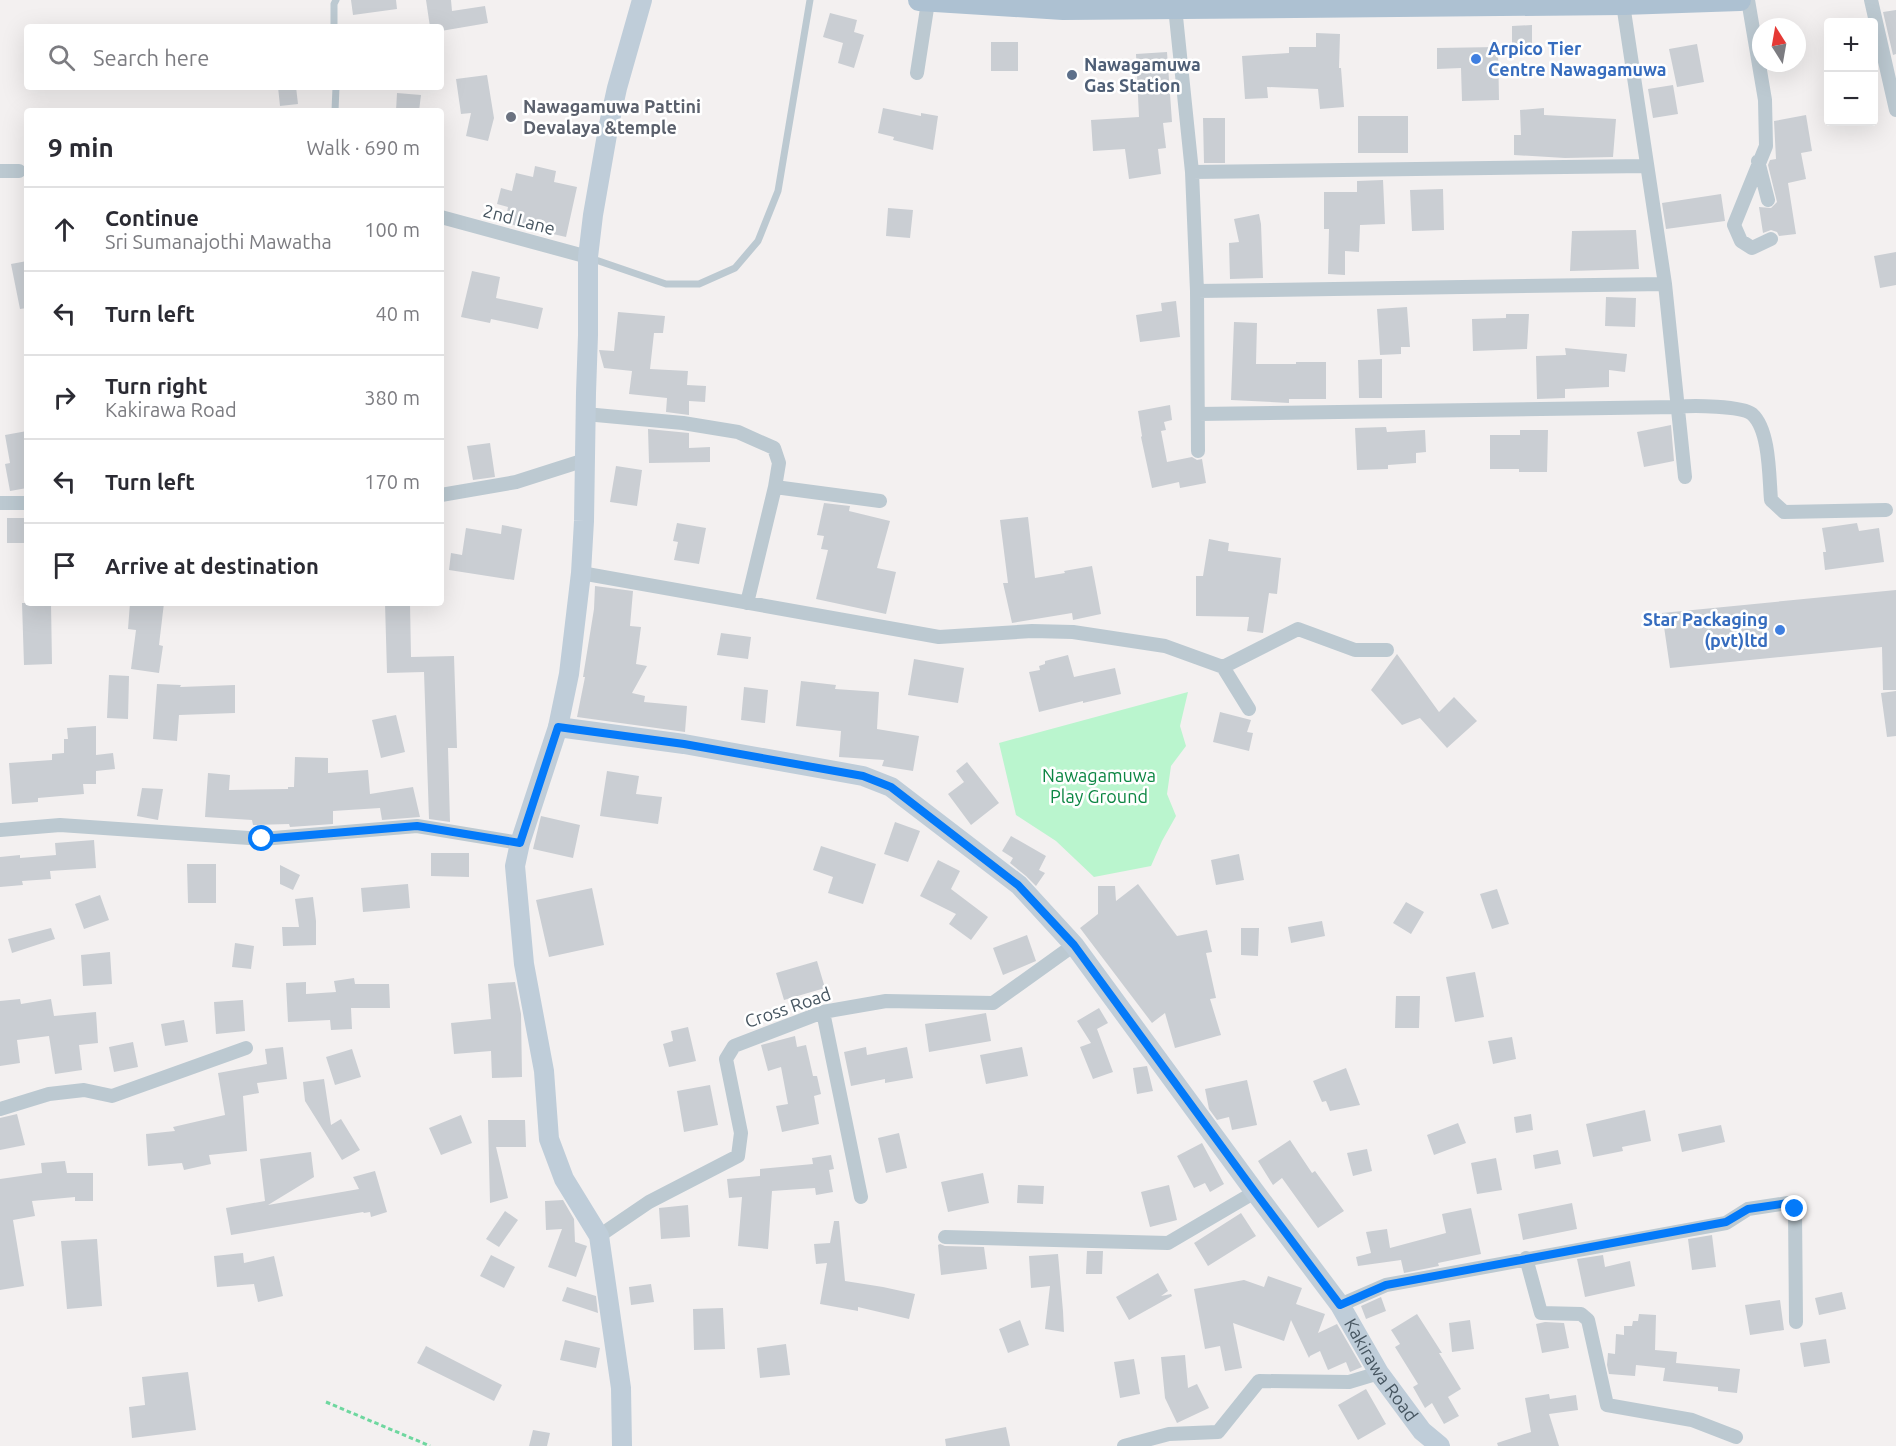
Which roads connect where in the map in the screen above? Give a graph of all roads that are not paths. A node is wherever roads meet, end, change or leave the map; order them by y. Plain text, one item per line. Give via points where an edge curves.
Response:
1 (336, 0) edge
2 (642, 0) edge
3 (810, 0) edge
4 (1740, 0) edge
5 (1748, 0) edge
6 (1871, 0) edge
7 (923, 1) edge
8 (1623, 4) junction
9 (1175, 8) junction
10 (334, 24) edge
11 (917, 73) dead end
12 (336, 90) edge
13 (334, 108) edge
14 (1896, 110) edge
15 (1758, 161) junction
16 (1647, 166) junction
17 (0, 171) edge
18 (19, 171) dead end
19 (1191, 172) junction
20 (1768, 200) dead end
21 (444, 218) edge
22 (1771, 240) dead end
23 (588, 257) junction
24 (1665, 284) junction
25 (1197, 291) junction
26 (1678, 407) junction
27 (585, 414) junction
28 (1198, 414) junction
29 (1198, 451) dead end
30 (585, 460) junction
31 (1685, 477) dead end
32 (775, 487) junction
33 (444, 494) edge
34 (880, 501) dead end
35 (0, 503) edge
36 (24, 503) edge
37 (1886, 510) dead end
38 (581, 573) junction
39 (747, 603) junction
40 (1387, 650) dead end
41 (1223, 667) junction
42 (1249, 709) dead end
43 (558, 727) junction
44 (0, 830) edge
45 (520, 843) junction
46 (1074, 945) junction
47 (823, 1012) junction
48 (246, 1048) dead end
49 (0, 1109) edge
50 (1255, 1192) junction
51 (861, 1197) dead end
52 (599, 1236) junction
53 (945, 1237) dead end
54 (1526, 1258) junction
55 (1340, 1305) junction
56 (1796, 1322) dead end
57 (1379, 1373) junction
58 (1736, 1437) dead end
59 (1219, 1439) edge
60 (622, 1446) edge
61 (1124, 1446) edge
62 (1440, 1446) edge

1 - 10 lane
2 - 23 street via 608,129
3 - 23 lane via 778,191 758,241 735,268 699,284 666,284
4 - 8 main road
5 - 15 street via 1765,100 1766,146
6 - 14 street
7 - 9 main road via 1063,9
7 - 11 street
8 - 9 main road
8 - 16 street
9 - 19 street
12 - 13 lane
15 - 20 street
15 - 22 street via 1734,225 1741,241 1752,248
16 - 19 street
16 - 24 street
17 - 18 street
19 - 25 street
21 - 23 street, 2nd Lane
23 - 27 street
24 - 25 street
24 - 26 street
25 - 28 street
26 - 28 street
26 - 31 street
26 - 37 street via 1699,405 1750,412 1758,420 1767,447 1771,500 1784,512
27 - 30 street
27 - 32 street via 738,432 774,448 779,463
28 - 29 street
30 - 33 street via 516,482
30 - 38 street
32 - 34 street
32 - 39 street
35 - 36 street
38 - 39 street
38 - 43 street via 569,674
39 - 41 street via 939,637 1073,632 1165,646
40 - 41 street via 1355,650 1298,629
41 - 42 street
43 - 45 street
43 - 46 street, Kakirawa Road via 684,744 863,776 891,787 1018,885
44 - 45 street via 60,825 262,839 417,826
45 - 52 street via 515,866 517,901 544,1071 549,1139 564,1179
46 - 47 street, Cross Road via 993,1004 886,1000
46 - 50 street, Kakirawa Road
47 - 51 street
47 - 52 street, Cross Road via 734,1046 726,1059 741,1133 738,1156 649,1202
48 - 49 street via 112,1096 84,1090 49,1094
50 - 53 street via 1168,1243
50 - 55 street, Kakirawa Road
52 - 60 street via 621,1388
54 - 55 street via 1386,1285
54 - 56 street via 1726,1222 1748,1209 1788,1203 1795,1209
54 - 58 street via 1541,1313 1581,1314 1588,1320 1607,1405 1692,1420
55 - 57 street, Kakirawa Road
57 - 59 street via 1349,1382 1259,1381
57 - 62 street, Kakirawa Road via 1422,1431
59 - 61 street via 1168,1434

